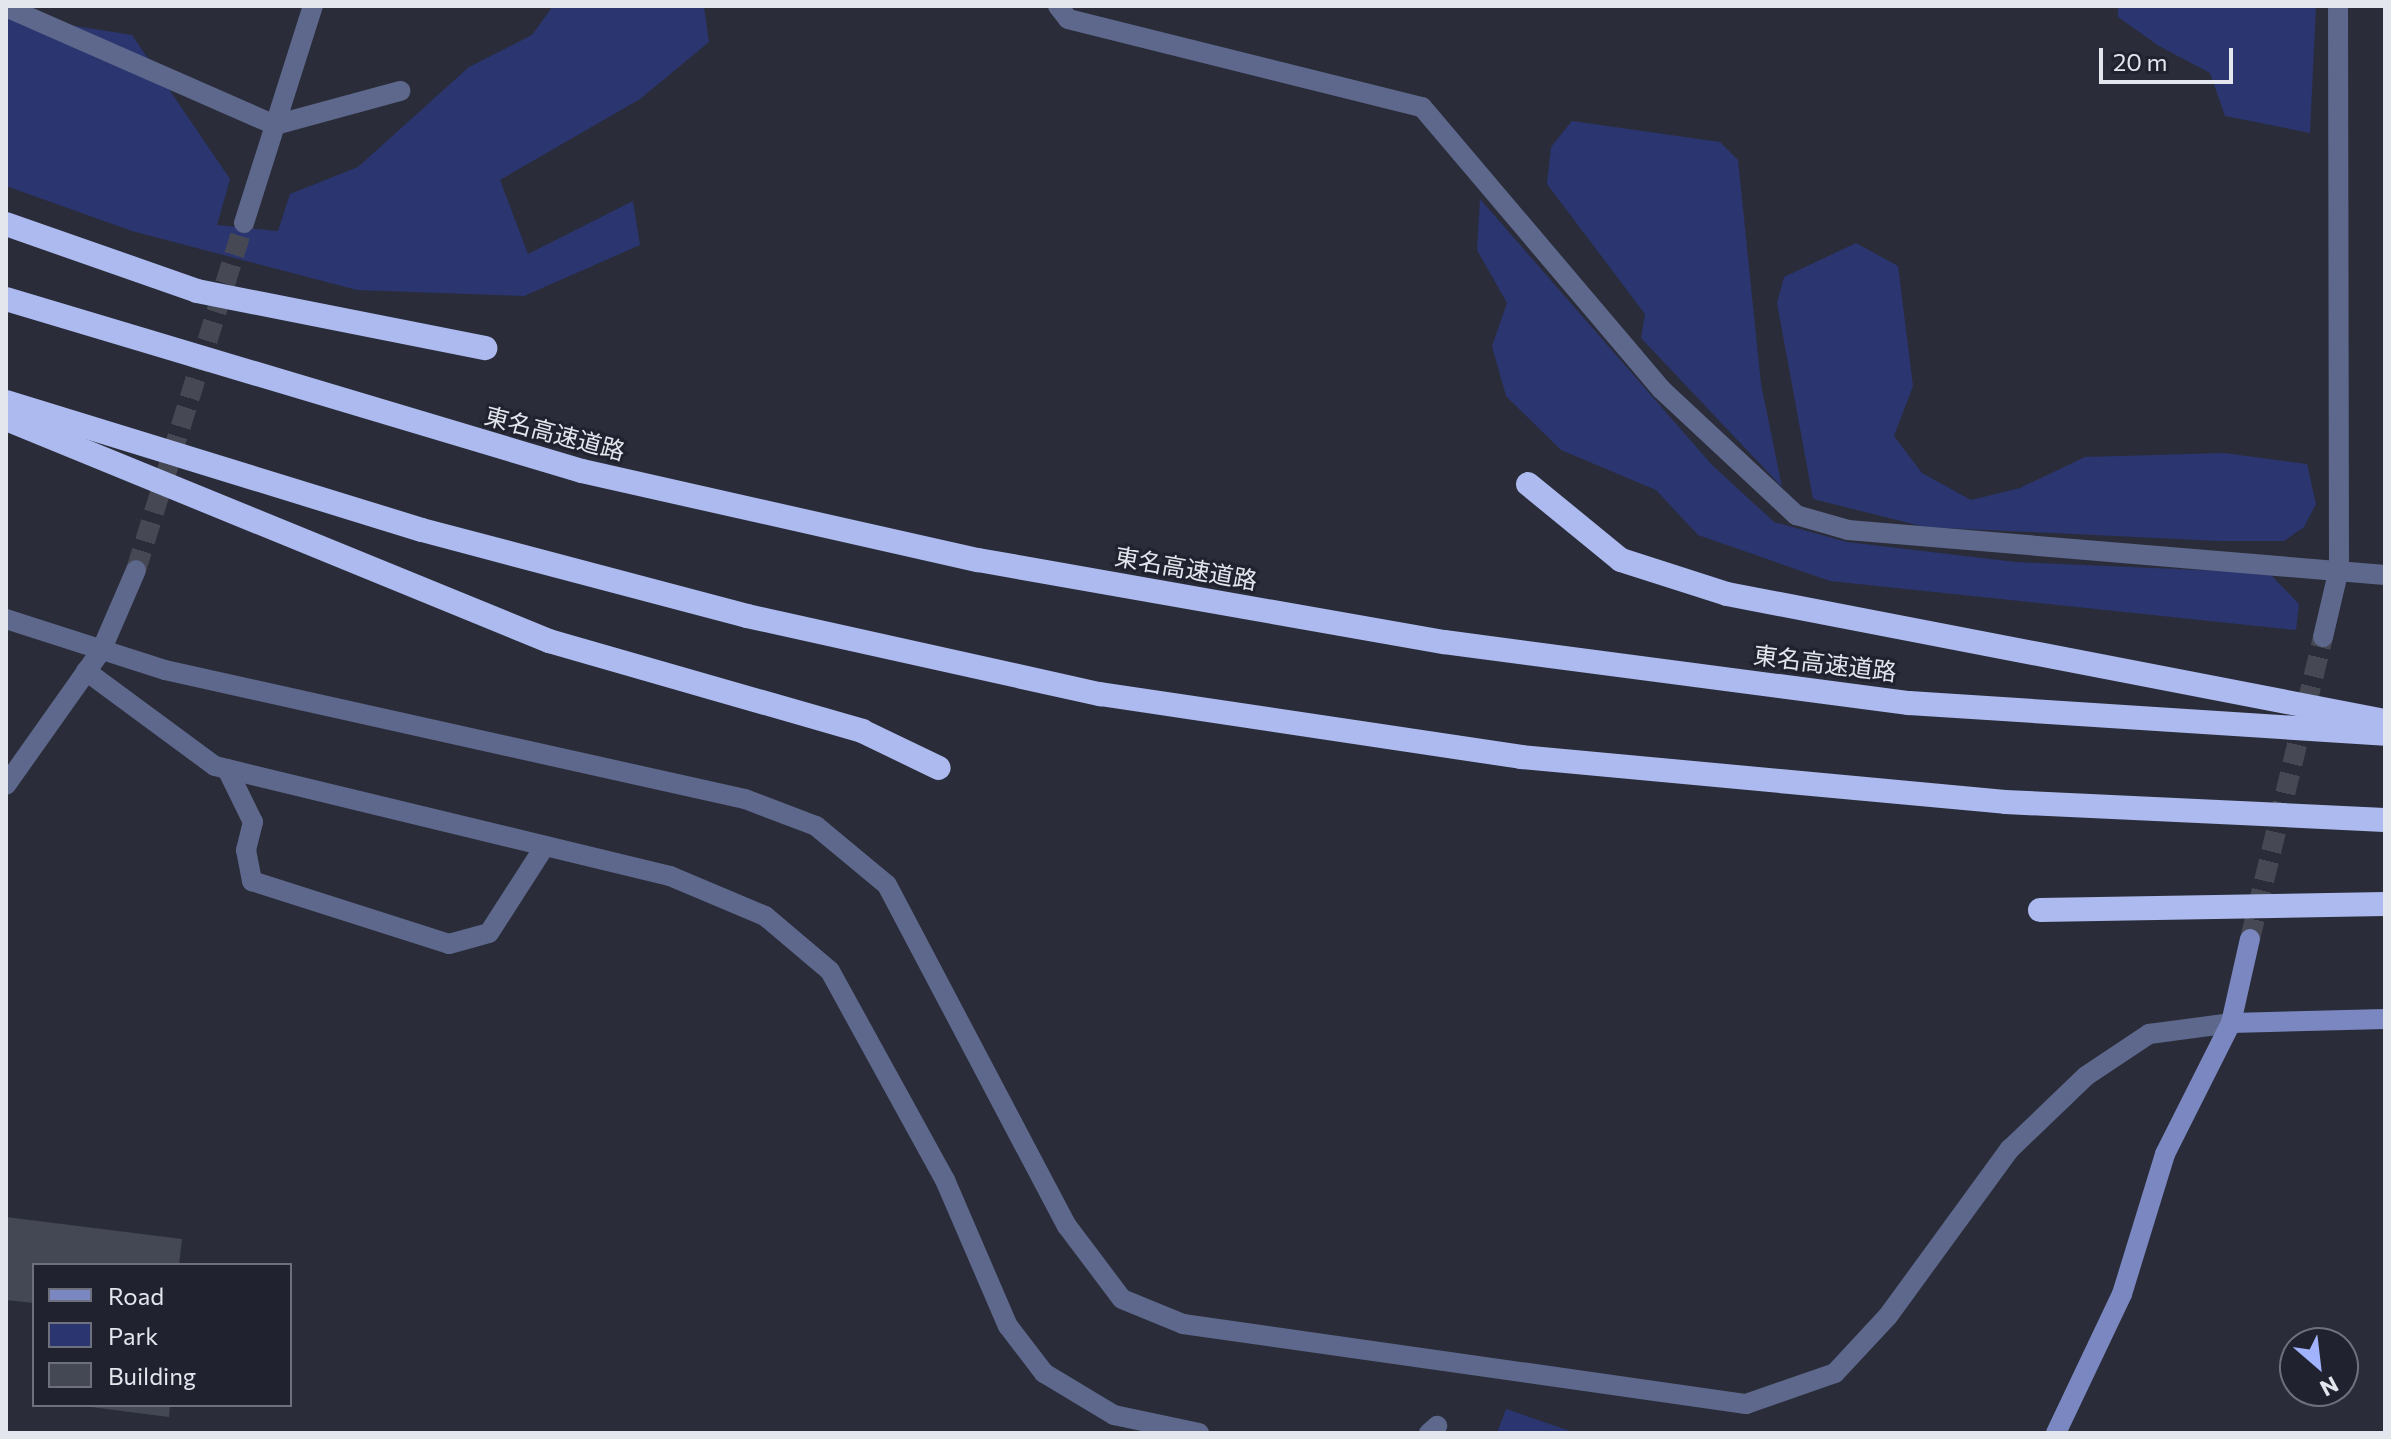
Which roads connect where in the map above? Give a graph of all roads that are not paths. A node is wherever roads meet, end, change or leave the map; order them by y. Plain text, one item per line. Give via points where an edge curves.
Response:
1 (313, 6) edge
2 (1058, 6) edge
3 (2338, 6) edge
4 (6, 7) edge
5 (400, 91) dead end
6 (275, 125) junction
7 (244, 223) tunnel mouth
8 (6, 224) edge
9 (6, 299) edge
10 (485, 348) dead end
11 (6, 402) edge
12 (6, 419) edge
13 (1528, 484) dead end
14 (2339, 569) junction
15 (136, 570) tunnel mouth
16 (2385, 575) edge
17 (6, 619) edge
18 (2323, 637) tunnel mouth
19 (101, 651) junction
20 (86, 671) junction
21 (2385, 721) edge
22 (2385, 734) edge
23 (939, 768) dead end
24 (227, 769) junction
25 (6, 785) edge
26 (2385, 820) edge
27 (543, 849) junction
28 (2385, 904) edge
29 (2040, 910) dead end
30 (2250, 939) tunnel mouth
31 (2385, 1019) edge
32 (2231, 1023) junction
33 (1117, 1424) edge
34 (1199, 1433) edge
35 (2056, 1433) edge

1 - 6 street
2 - 14 street via 1068,19 1422,107 1661,389 1796,515 1848,530
3 - 14 street
4 - 6 street
5 - 6 street
6 - 7 street
8 - 10 highway via 197,291
9 - 22 highway, 東名高速道路 via 582,471 978,560 1444,642 1909,703
11 - 26 highway via 437,534 747,616 1100,694 1521,757 2005,802
12 - 23 highway via 549,641 862,731
13 - 21 highway via 1621,560 1727,594
14 - 16 street
14 - 18 street
15 - 19 street
17 - 19 street
19 - 20 street
19 - 32 street via 745,799 816,826 887,885 1067,1226 1122,1299 1183,1324 1746,1404 1835,1373 1888,1316 2010,1149 2086,1076 2149,1034
20 - 24 street
20 - 25 street
24 - 27 street
24 - 27 street via 253,822 246,850 252,881 449,944 489,933
27 - 33 street via 670,876 751,910 830,971 938,1167 1008,1326 1044,1373
28 - 29 highway
30 - 32 street
31 - 32 street
32 - 35 street via 2165,1154 2122,1294
33 - 34 street

